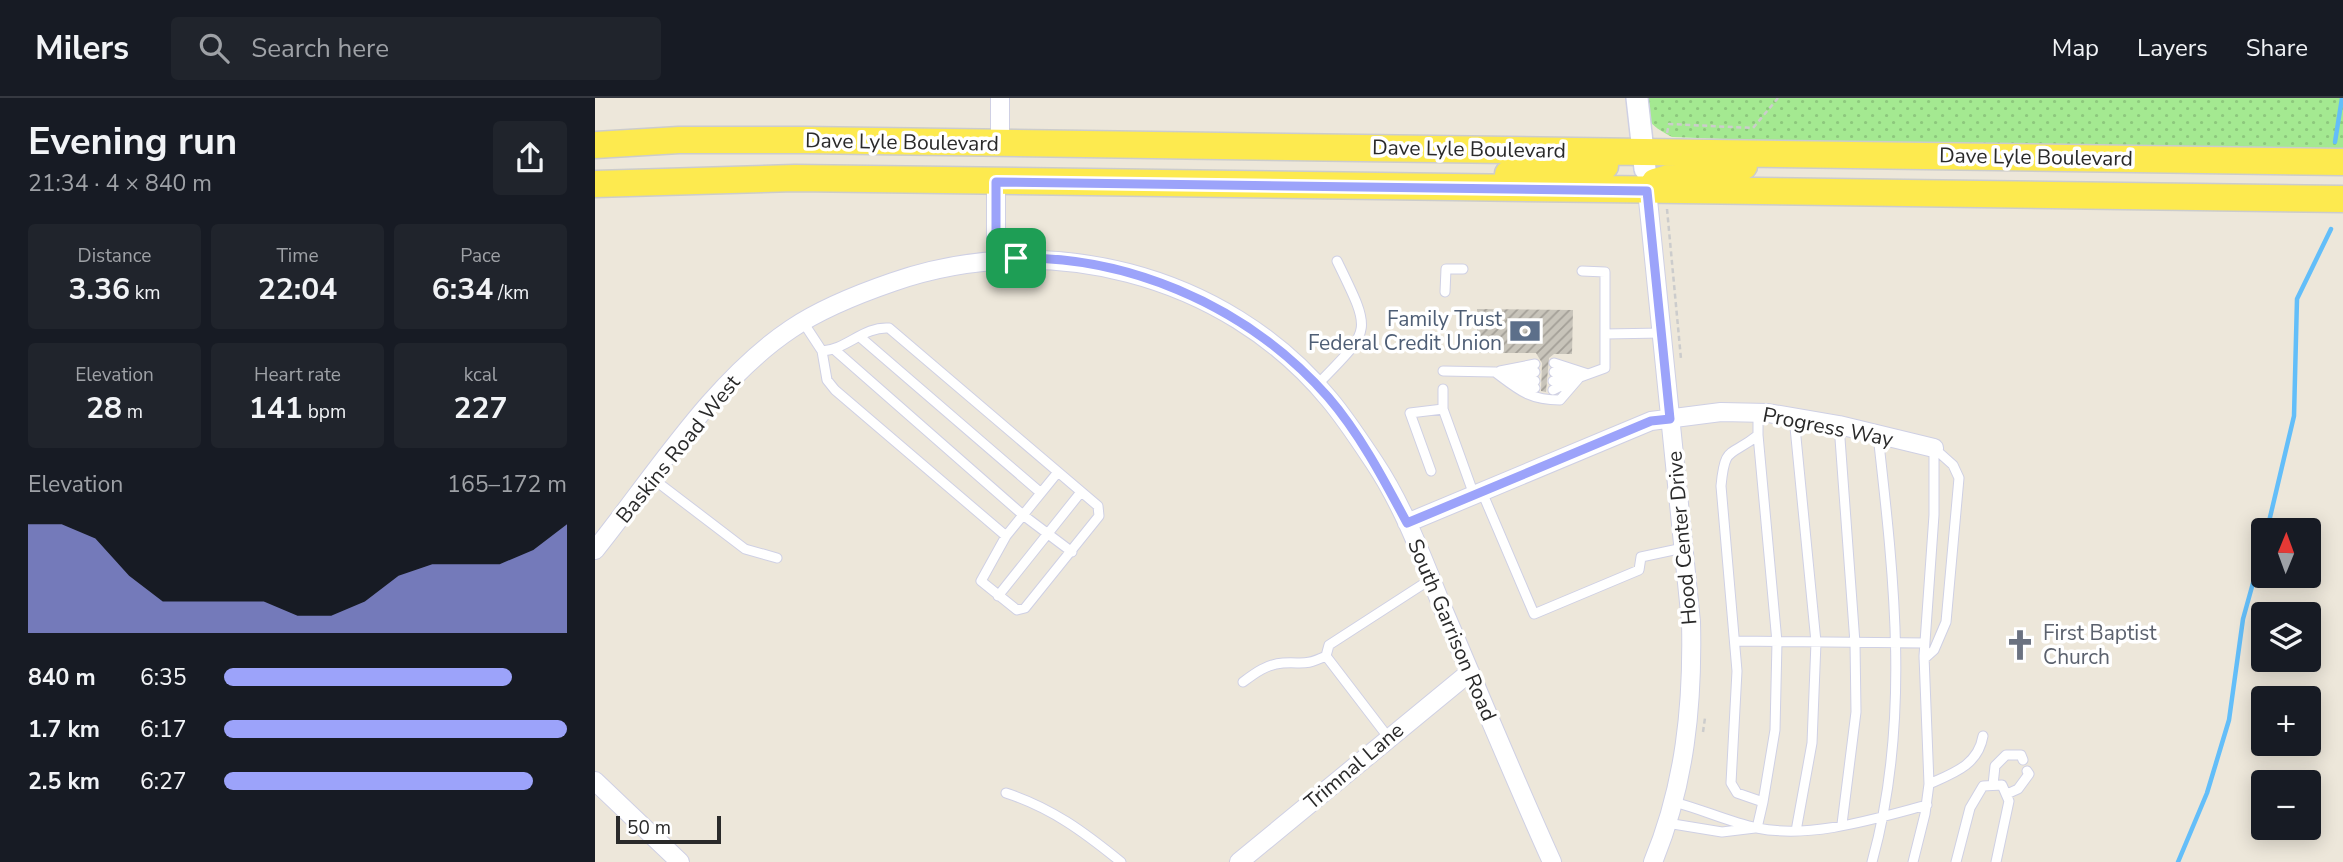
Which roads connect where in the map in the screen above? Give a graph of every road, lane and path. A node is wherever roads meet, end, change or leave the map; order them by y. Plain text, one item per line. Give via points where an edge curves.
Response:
1 (1000, 98) edge
2 (1637, 98) edge
3 (1778, 98) edge
4 (1000, 143) junction
5 (595, 145) edge
6 (1829, 154) junction
7 (2343, 162) edge
8 (1650, 166) junction
9 (996, 182) junction
10 (595, 184) edge
11 (1363, 187) junction
12 (2343, 199) edge
13 (996, 259) junction
14 (1337, 261) dead end
15 (1463, 270) dead end
16 (1582, 271) dead end
17 (1445, 292) dead end
18 (803, 322) junction
19 (1662, 333) junction
20 (1605, 334) junction
21 (860, 337) junction
22 (822, 351) junction
23 (835, 351) junction
24 (1443, 370) dead end
25 (1495, 372) junction
26 (1584, 375) junction
27 (1316, 386) junction
28 (1443, 389) dead end
29 (1443, 410) junction
30 (1758, 413) junction
31 (1794, 417) junction
32 (1670, 419) junction
33 (1839, 425) junction
34 (1758, 435) junction
35 (1878, 435) junction
36 (1934, 448) junction
37 (1431, 471) dead end
38 (1058, 472) junction
39 (652, 478) junction
40 (1081, 492) junction
41 (1041, 493) junction
42 (1478, 493) junction
43 (1023, 514) junction
44 (1407, 523) junction
45 (1049, 533) junction
46 (1006, 536) junction
47 (1683, 548) junction
48 (595, 550) edge
49 (1072, 552) junction
50 (777, 558) dead end
51 (1431, 579) junction
52 (998, 596) junction
53 (1735, 641) junction
54 (1777, 642) junction
55 (1817, 642) junction
56 (1855, 643) junction
57 (1897, 643) junction
58 (1924, 643) junction
59 (1326, 656) junction
60 (1924, 659) junction
61 (1470, 672) junction
62 (1243, 682) dead end
63 (1983, 736) dead end
64 (1388, 737) junction
65 (2023, 760) dead end
66 (2027, 771) dead end
67 (1929, 784) junction
68 (1993, 785) junction
69 (597, 786) edge
70 (1006, 793) dead end
71 (2007, 794) junction
72 (1674, 802) junction
73 (1763, 802) junction
74 (1927, 805) junction
75 (1885, 816) junction
76 (1667, 822) junction
77 (1842, 824) junction
78 (1757, 828) junction
79 (1796, 831) junction
80 (680, 862) edge
81 (1121, 862) edge
82 (1239, 862) edge
83 (1552, 862) edge
84 (1653, 862) edge
85 (1872, 862) edge
86 (1913, 862) edge
87 (1956, 862) edge
88 (1996, 862) edge

1 - 4 street
2 - 8 street
3 - 8 path via 1753,128 1669,124
4 - 5 main road, Dave Lyle Boulevard via 679,140
4 - 8 main road, Dave Lyle Boulevard
6 - 7 main road, Dave Lyle Boulevard
6 - 8 main road, Dave Lyle Boulevard
6 - 8 main road via 1659,179
8 - 11 main road, Dave Lyle Boulevard
8 - 11 main road via 1634,162
8 - 12 main road, Dave Lyle Boulevard
8 - 19 street, Hood Center Drive
9 - 10 main road, Dave Lyle Boulevard via 795,178
9 - 11 main road, Dave Lyle Boulevard
9 - 13 street
13 - 18 street, Baskins Road West via 919,273 856,294
13 - 27 street, South Garrison Road via 1087,264 1139,275 1190,294 1235,319
14 - 27 lane via 1364,328 1359,342
15 - 17 lane via 1446,269
16 - 20 lane via 1605,272
18 - 22 lane
18 - 39 street, Baskins Road West via 754,359
19 - 20 lane
19 - 32 street, Hood Center Drive
20 - 26 lane via 1605,368
21 - 23 lane
21 - 38 lane via 889,328
21 - 41 lane
22 - 23 lane
22 - 46 lane via 827,380 835,390
23 - 43 lane
24 - 25 lane
25 - 25 lane via 1535,376
25 - 26 lane via 1525,396 1545,400 1560,400
26 - 26 lane via 1554,376
27 - 44 street, South Garrison Road via 1376,465
28 - 29 lane
29 - 37 lane via 1410,413
29 - 42 lane
30 - 31 street, Progress Way
30 - 32 street, Progress Way via 1721,412
30 - 34 lane
31 - 33 street, Progress Way
31 - 55 lane
32 - 42 street, Progress Way via 1651,421
32 - 47 street, Hood Center Drive
33 - 35 street, Progress Way
33 - 56 lane
34 - 53 lane via 1723,460 1721,486
34 - 54 lane
35 - 36 street, Progress Way
35 - 57 lane
36 - 58 lane
36 - 60 lane via 1959,478 1946,622 1934,650
38 - 40 lane
38 - 41 lane
39 - 48 street, Baskins Road West
39 - 50 lane via 745,549
40 - 45 lane
40 - 49 lane via 1100,511
41 - 43 lane
42 - 44 street, Progress Way
42 - 47 lane via 1534,614 1639,570 1641,557
43 - 45 lane
43 - 46 lane
44 - 51 street, South Garrison Road
45 - 49 lane
45 - 52 lane
46 - 52 lane via 981,581
47 - 72 street, Hood Center Drive via 1692,671 1689,721
49 - 52 lane via 1025,608 1017,610
51 - 59 lane via 1329,646
51 - 61 street, South Garrison Road
53 - 54 lane
53 - 73 lane via 1731,783 1737,793
54 - 55 lane
54 - 73 lane via 1775,730
55 - 56 lane
55 - 79 lane via 1812,743
56 - 57 lane
56 - 77 lane via 1856,712
57 - 58 lane
57 - 75 lane
58 - 60 lane
59 - 62 lane via 1307,665 1283,663 1263,668
59 - 64 lane
60 - 67 lane
61 - 64 street, Trimnal Lane
61 - 83 street, South Garrison Road
63 - 67 lane via 1980,750 1964,768
64 - 82 street, Trimnal Lane
65 - 68 lane via 2021,755 2006,755 1995,766
66 - 71 lane via 2018,789
67 - 74 lane
68 - 71 lane via 2002,785
68 - 87 lane via 1983,786 1971,808
69 - 80 street
70 - 81 lane via 1038,803 1074,824
71 - 88 lane
72 - 76 street, Hood Center Drive
72 - 78 lane
73 - 78 lane
74 - 75 lane
74 - 86 lane
75 - 77 lane
75 - 85 lane
76 - 78 lane via 1722,832
76 - 84 street, Hood Center Drive
77 - 79 lane
78 - 79 lane

